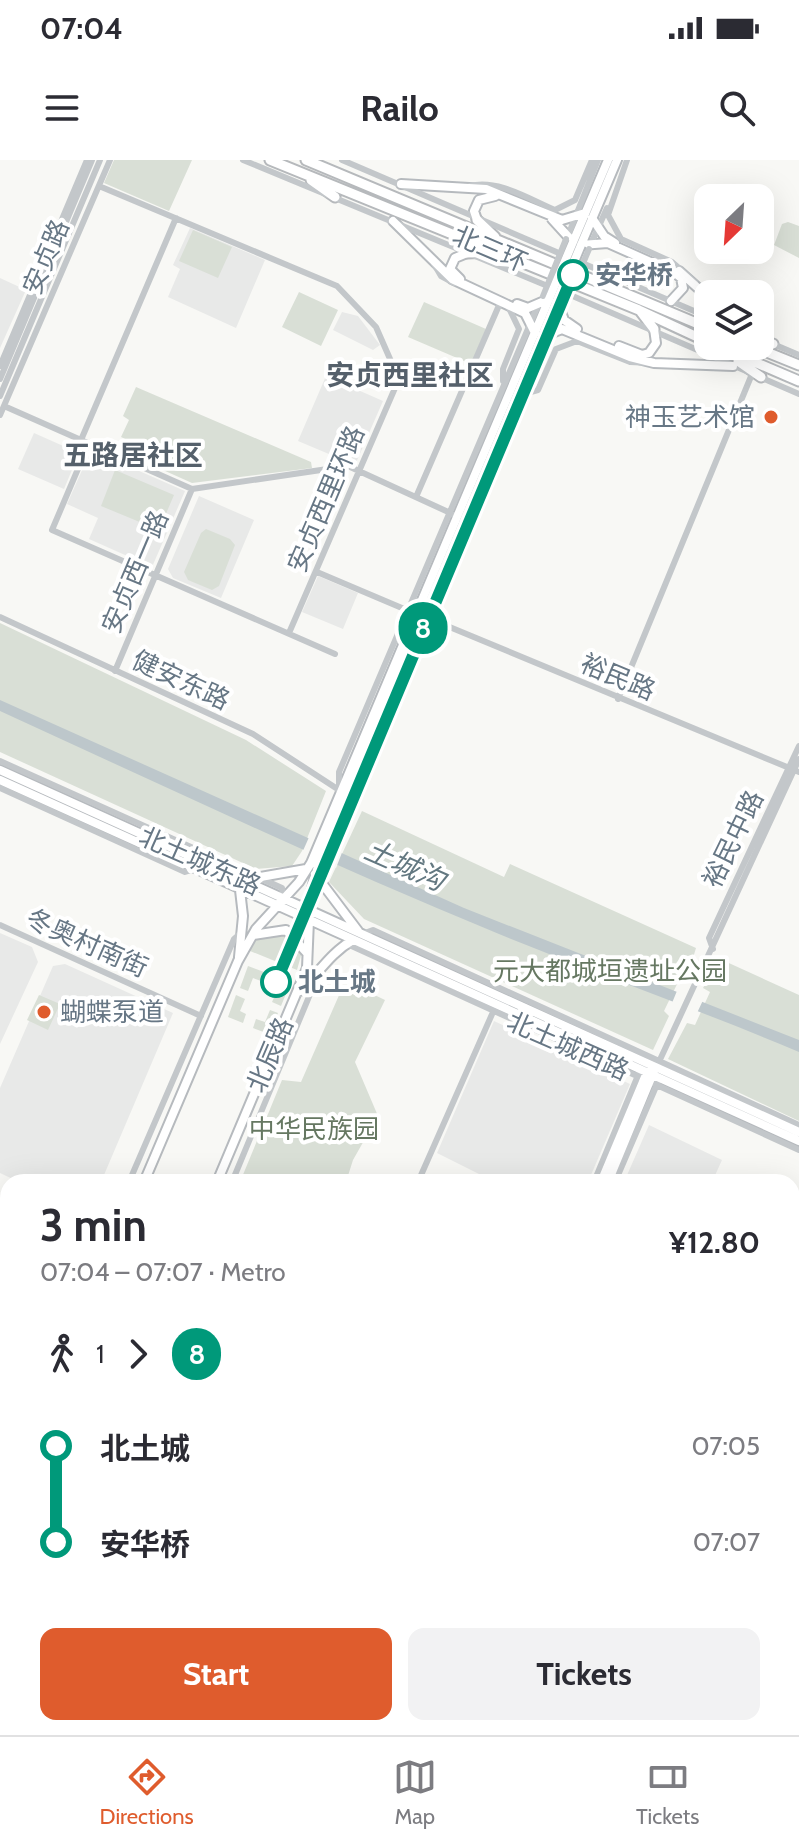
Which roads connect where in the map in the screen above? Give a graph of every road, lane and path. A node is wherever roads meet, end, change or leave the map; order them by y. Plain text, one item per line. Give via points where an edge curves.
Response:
1 (90, 160) edge
2 (100, 160) edge
3 (110, 160) edge
4 (243, 160) edge
5 (270, 160) edge
6 (306, 160) edge
7 (342, 160) edge
8 (592, 160) edge
9 (598, 160) edge
10 (608, 160) edge
11 (617, 160) edge
12 (627, 160) edge
13 (302, 174) junction
14 (401, 184) junction
15 (99, 186) junction
16 (463, 188) junction
17 (335, 197) junction
18 (589, 215) junction
19 (575, 217) junction
20 (176, 218) junction
21 (85, 219) junction
22 (477, 220) junction
23 (393, 221) junction
24 (71, 227) junction
25 (598, 228) junction
26 (497, 239) junction
27 (578, 243) junction
28 (492, 252) junction
29 (467, 253) junction
30 (434, 264) junction
31 (694, 282) edge
32 (694, 282) edge
33 (671, 301) junction
34 (500, 303) junction
35 (552, 303) junction
36 (651, 303) junction
37 (639, 310) junction
38 (694, 311) edge
39 (531, 320) junction
40 (694, 322) edge
41 (654, 329) junction
42 (554, 331) junction
43 (538, 335) junction
44 (694, 336) edge
45 (24, 340) junction
46 (774, 344) edge
47 (28, 350) junction
48 (774, 355) edge
49 (799, 355) edge
50 (4, 360) edge
51 (735, 360) edge
52 (749, 360) edge
53 (654, 363) junction
54 (799, 365) edge
55 (733, 366) junction
56 (757, 376) junction
57 (0, 379) edge
58 (799, 381) edge
59 (503, 384) junction
60 (527, 393) junction
61 (799, 394) edge
62 (0, 396) edge
63 (4, 406) junction
64 (0, 415) edge
65 (81, 440) junction
66 (89, 443) junction
67 (361, 472) junction
68 (192, 489) junction
69 (416, 497) junction
70 (453, 514) junction
71 (317, 572) junction
72 (155, 574) junction
73 (416, 613) junction
74 (0, 617) edge
75 (434, 620) junction
76 (289, 633) junction
77 (335, 654) dead end
78 (115, 671) junction
79 (618, 699) junction
80 (799, 746) edge
81 (799, 759) edge
82 (0, 761) edge
83 (0, 770) edge
84 (794, 770) edge
85 (0, 780) edge
86 (0, 788) edge
87 (339, 790) junction
88 (109, 829) junction
89 (329, 842) junction
90 (315, 869) junction
91 (258, 877) junction
92 (242, 880) junction
93 (240, 890) junction
94 (284, 899) junction
95 (277, 907) junction
96 (309, 910) junction
97 (309, 921) junction
98 (0, 925) edge
99 (241, 933) junction
100 (253, 935) junction
101 (352, 937) junction
102 (307, 954) junction
103 (239, 960) junction
104 (318, 974) junction
105 (296, 994) junction
106 (493, 1012) junction
107 (201, 1016) junction
108 (650, 1075) junction
109 (799, 1125) edge
110 (799, 1132) edge
111 (799, 1141) edge
112 (625, 1150) junction
113 (799, 1150) edge
114 (132, 1174) edge
115 (147, 1174) edge
116 (220, 1174) edge
117 (235, 1174) edge
118 (422, 1174) edge
119 (598, 1174) edge
120 (605, 1174) edge
121 (612, 1174) edge
122 (618, 1174) edge

1 - 50 street, 安贞路
2 - 24 street, 安贞路
3 - 15 street, 安贞路
4 - 17 street
5 - 13 highway, 北三环
6 - 26 highway, 北三环
7 - 14 street
8 - 16 street via 575,200 555,210 498,186
9 - 19 street
10 - 18 main road
11 - 18 main road
12 - 25 street
12 - 32 street via 608,215 618,236 680,267
13 - 17 highway
13 - 28 highway, 北三环
14 - 16 main road
14 - 22 street
15 - 20 street, 安贞西里环路
15 - 21 street, 安贞路
16 - 19 main road via 486,189 562,220
17 - 23 street
18 - 19 main road
18 - 25 main road
18 - 27 main road
19 - 27 street
20 - 65 street
20 - 67 street, 安贞西里环路 via 337,286 376,327 394,368 395,388
21 - 24 street
21 - 47 street, 安贞路
22 - 26 highway
22 - 27 main road via 476,204 489,195 553,219
22 - 33 street
23 - 29 street
23 - 30 main road
24 - 45 street, 安贞路
25 - 27 street
25 - 31 main road via 609,240 679,270
26 - 36 highway, 北三环
27 - 33 main road via 608,243 675,273 683,288
27 - 35 main road, bridge
27 - 35 street, bridge
28 - 29 highway
28 - 37 highway, 北三环
29 - 35 main road via 452,263 455,276 528,308
29 - 41 street
30 - 34 street via 441,276
30 - 39 main road
33 - 36 highway
33 - 38 street
34 - 59 street via 511,308 519,329 503,369
34 - 69 street
35 - 39 street, 北辰路
35 - 41 main road via 572,327 642,355 654,349
35 - 42 street, 北辰路
35 - 43 main road, 北辰路
36 - 40 highway, 北三环
37 - 41 highway
37 - 44 highway, 北三环
39 - 43 main road
39 - 59 street, 北辰路
41 - 55 street
42 - 43 main road
42 - 53 main road via 571,331
42 - 60 street, 北辰路
43 - 70 main road, 北辰路
43 - 73 main road, 北辰路
45 - 47 street
45 - 62 street, 安贞路
46 - 49 street
47 - 63 street, 安贞路
48 - 54 highway
50 - 57 street, 安贞路
51 - 56 highway
52 - 58 highway
53 - 55 main road
53 - 60 street via 630,362 577,341 556,349 538,390
55 - 56 street
56 - 61 street
56 - 79 street
59 - 70 street, 北辰路
60 - 75 street, 北辰路
63 - 64 street, 安贞路
63 - 65 street
65 - 66 street
66 - 68 street
66 - 72 street via 52,530
67 - 68 street via 348,466
67 - 69 street
67 - 71 street, 安贞西里环路
68 - 72 street, 安贞西一路
69 - 70 street
70 - 73 main road, 北辰路
71 - 73 street, 裕民路
71 - 76 street, 安贞西里环路
72 - 76 street
72 - 78 street, 安贞西一路
73 - 75 street, 裕民路
73 - 87 main road, 北辰路
73 - 89 main road, 北辰路
74 - 78 street, 健安东路
75 - 79 street, 裕民路
75 - 89 street, 北辰路
76 - 77 street
78 - 87 street, 健安东路 via 253,734
79 - 84 street, 裕民路
80 - 84 street, 裕民中路
81 - 84 street, 裕民中路
82 - 91 street, 北土城东路
83 - 88 main road, 北土城东路
84 - 108 street, 裕民中路 via 714,949
85 - 88 main road, 北土城东路
86 - 88 street, 北土城东路
87 - 89 main road, 北辰路
88 - 92 main road, 北土城东路
88 - 93 main road, 北土城东路
89 - 90 main road, 北辰路
90 - 91 main road
90 - 94 main road, 北辰路
90 - 96 main road, 北辰路
90 - 101 main road
91 - 92 main road
91 - 94 street, 北土城东路 via 282,888
92 - 94 main road, 北土城东路
93 - 95 main road, 北土城东路
93 - 99 main road
94 - 95 main road, 北辰路
94 - 96 main road
95 - 97 main road, 北土城东路
95 - 100 main road, 北辰路
96 - 97 main road, 北辰路
96 - 101 main road
97 - 101 main road, 北土城西路
97 - 102 main road, 北辰路
98 - 107 street, 冬奥村南街
99 - 103 main road
99 - 107 street
100 - 102 main road via 286,930
100 - 103 main road, 北辰路
101 - 104 main road
101 - 106 street, 北土城西路
101 - 108 main road, 北土城西路
101 - 108 main road, 北土城西路
102 - 105 main road, 北辰路
103 - 115 main road, 北辰路
104 - 105 main road
104 - 117 street, 北辰路
105 - 116 main road, 北辰路
106 - 108 street, 北土城西路
106 - 118 street
107 - 114 street
108 - 109 street, 北土城西路
108 - 110 main road, 北土城西路
108 - 111 main road, 北土城西路
108 - 112 main road
108 - 113 street, 北土城西路
108 - 119 street, 裕民中路
108 - 120 main road
112 - 121 main road
112 - 122 street

